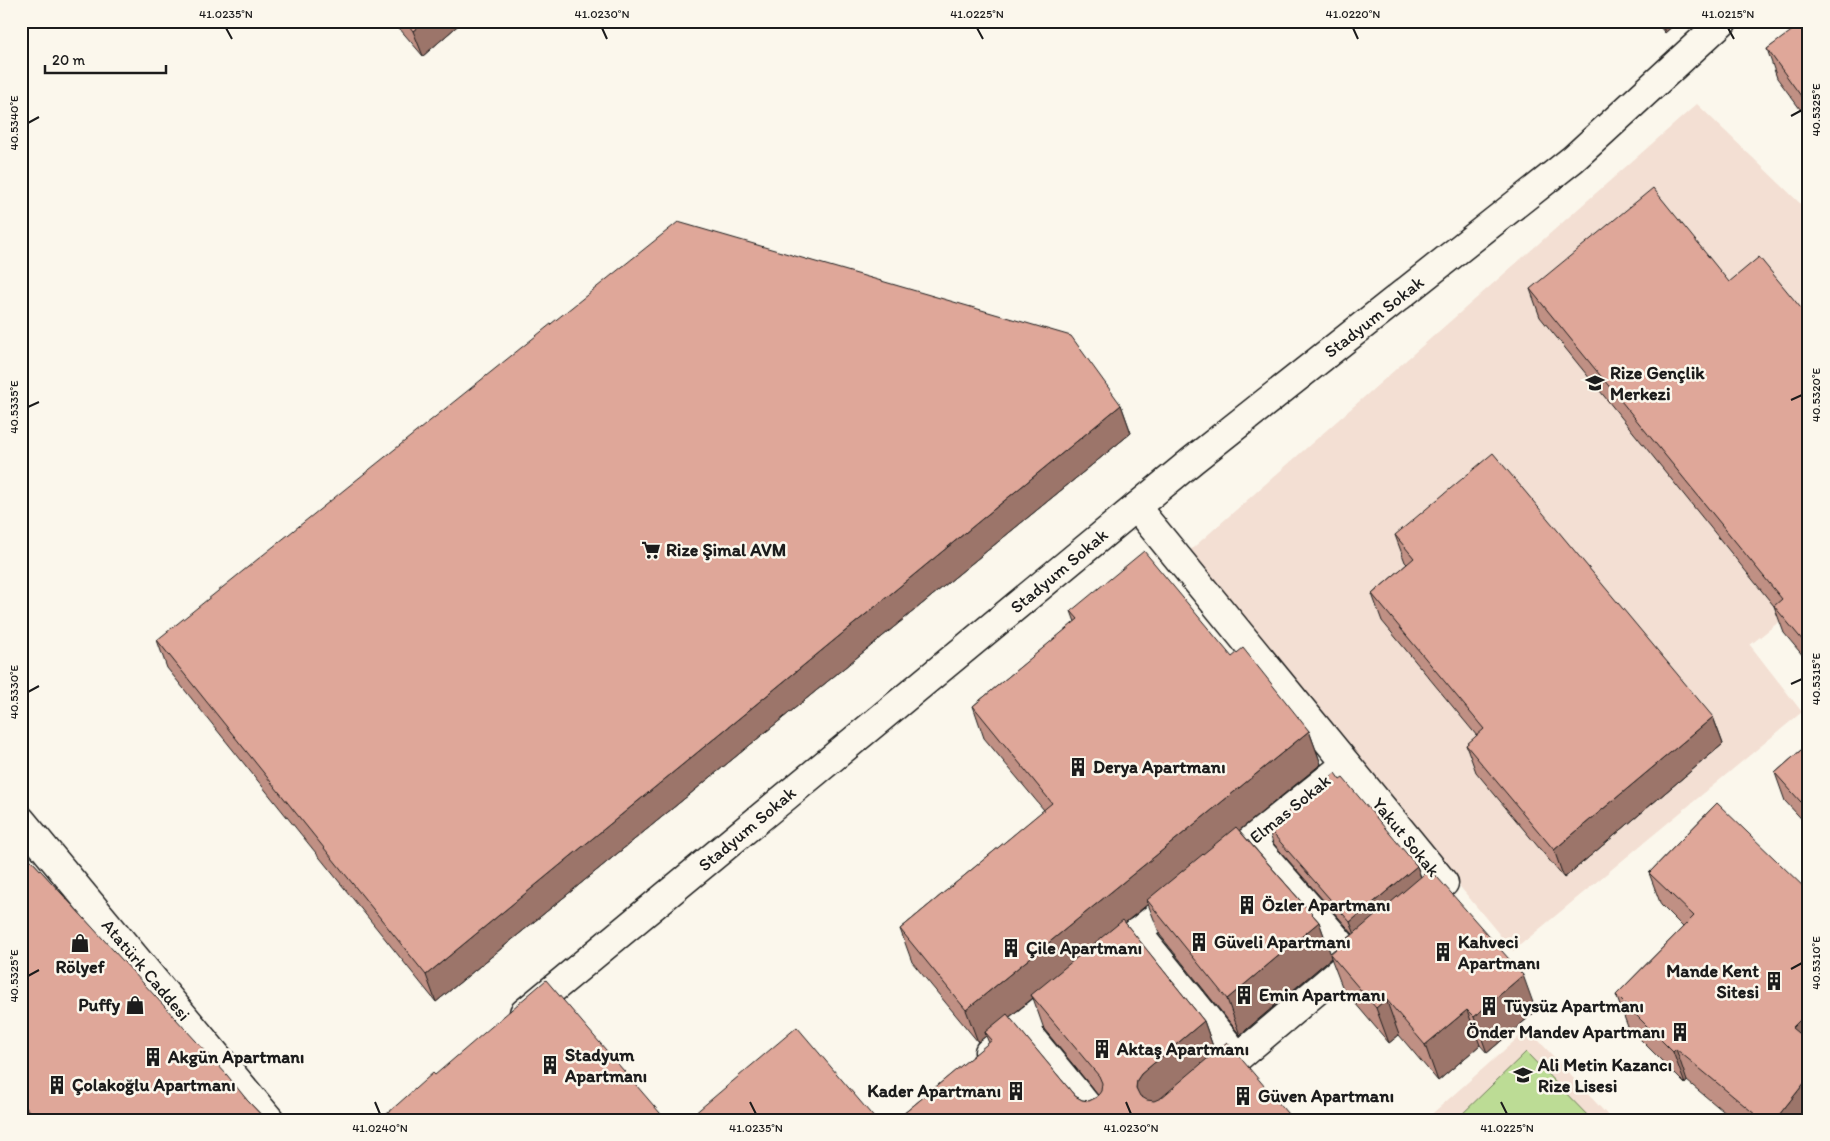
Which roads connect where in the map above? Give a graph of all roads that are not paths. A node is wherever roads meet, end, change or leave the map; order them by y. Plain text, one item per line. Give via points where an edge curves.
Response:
1 (1723, 21) edge
2 (1136, 507) junction
3 (1346, 764) junction
4 (21, 820) edge
5 (1251, 841) junction
6 (1137, 932) junction
7 (1354, 959) junction
8 (1022, 1027) junction
9 (502, 1031) edge
10 (1238, 1057) junction
11 (973, 1065) edge
12 (270, 1120) edge
13 (1099, 1120) edge
14 (1164, 1120) edge

1 - 2 street, Stadyum Sokak via 1573,159
2 - 3 street, Yakut Sokak
2 - 9 street, Stadyum Sokak
3 - 5 street, Elmas Sokak
3 - 7 street, Yakut Sokak via 1444,883
4 - 12 street, Atatürk Caddesi
5 - 6 street, Elmas Sokak
5 - 7 street
6 - 8 street, Elmas Sokak
6 - 10 street
7 - 10 street, Yakut Sokak
8 - 11 street, Elmas Sokak
8 - 13 street
10 - 14 street, Yakut Sokak

